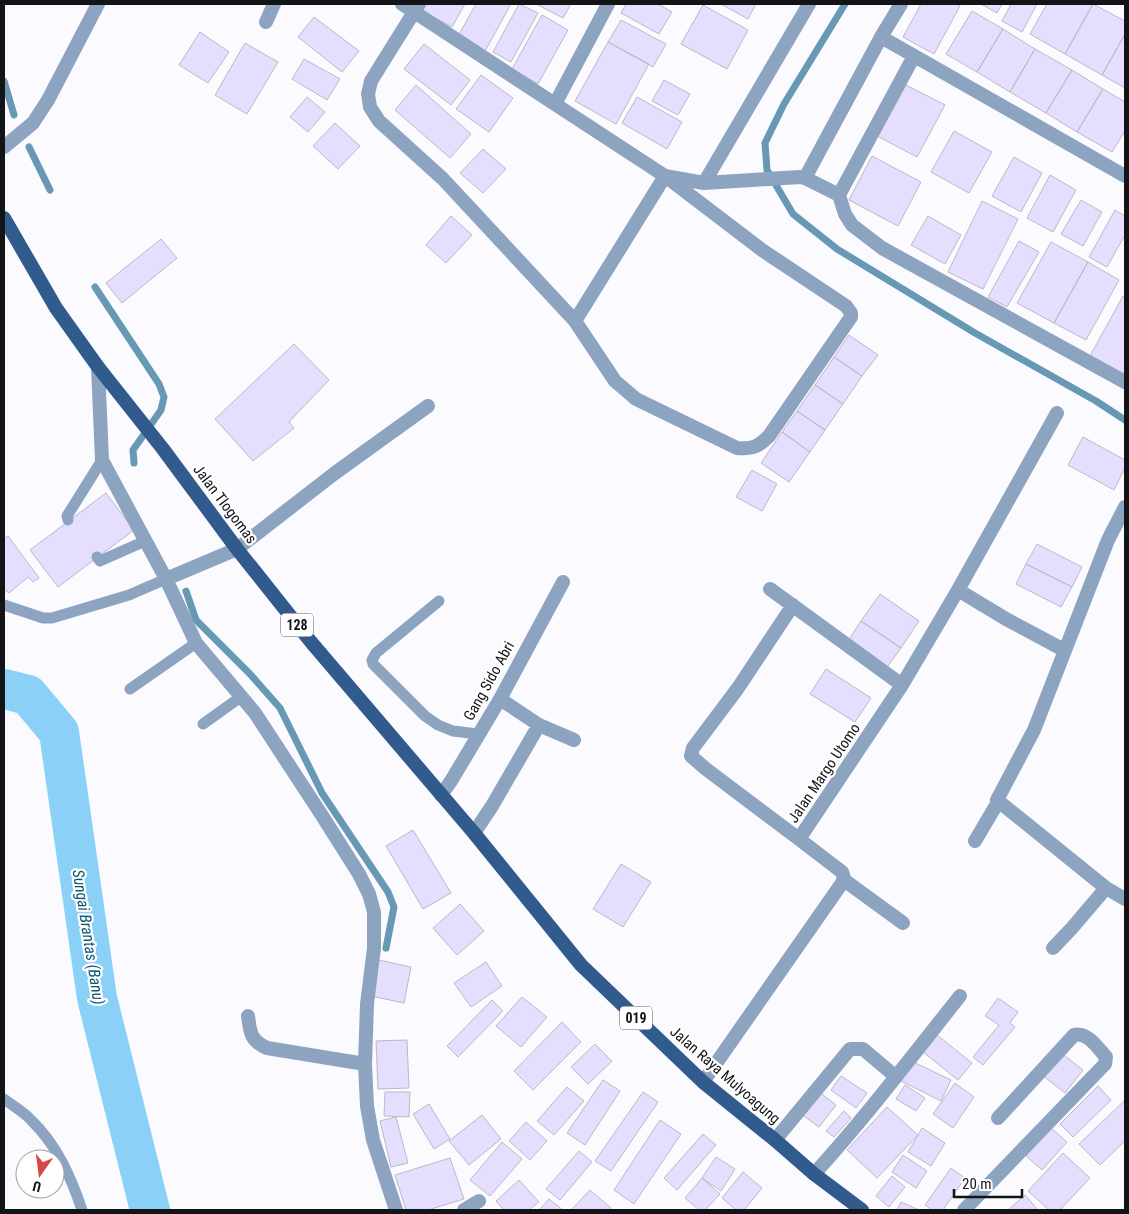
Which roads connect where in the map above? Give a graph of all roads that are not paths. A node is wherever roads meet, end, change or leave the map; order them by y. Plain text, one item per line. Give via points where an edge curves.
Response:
1 (98, 4) edge
2 (274, 4) edge
3 (402, 4) edge
4 (608, 4) edge
5 (809, 4) edge
6 (901, 4) edge
7 (417, 8) edge
8 (266, 22) dead end
9 (881, 37) junction
10 (914, 56) junction
11 (555, 104) junction
12 (4, 147) edge
13 (665, 176) junction
14 (1125, 176) edge
15 (803, 178) junction
16 (704, 183) junction
17 (839, 195) junction
18 (4, 218) edge
19 (575, 321) junction
20 (98, 366) junction
21 (1125, 382) edge
22 (428, 406) dead end
23 (1056, 413) dead end
24 (102, 460) junction
25 (1125, 507) edge
26 (68, 520) dead end
27 (145, 540) junction
28 (238, 549) junction
29 (97, 557) dead end
30 (166, 579) junction
31 (563, 582) dead end
32 (770, 589) dead end
33 (958, 590) junction
34 (439, 602) dead end
35 (4, 605) edge
36 (793, 605) junction
37 (196, 643) junction
38 (1064, 650) junction
39 (902, 685) junction
40 (130, 689) dead end
41 (242, 696) junction
42 (500, 699) junction
43 (203, 724) dead end
44 (539, 725) junction
45 (478, 734) junction
46 (574, 740) dead end
47 (441, 795) junction
48 (998, 802) junction
49 (474, 833) junction
50 (800, 839) junction
51 (976, 841) dead end
52 (844, 880) junction
53 (1106, 888) junction
54 (1125, 899) edge
55 (903, 924) dead end
56 (1053, 948) dead end
57 (960, 996) dead end
58 (248, 1016) dead end
59 (365, 1064) junction
60 (896, 1076) junction
61 (703, 1082) junction
62 (4, 1099) edge
63 (998, 1118) dead end
64 (775, 1140) junction
65 (814, 1174) junction
66 (480, 1201) dead end
67 (82, 1210) edge
68 (396, 1210) edge
69 (464, 1210) edge
70 (862, 1210) edge
71 (964, 1210) edge

1 - 12 street via 33,124
2 - 8 street
3 - 7 street
4 - 11 street
5 - 16 street
6 - 9 street
7 - 11 street
7 - 19 street via 372,81 368,94 370,107 379,121 443,179
9 - 10 street
9 - 15 street
10 - 14 street
10 - 17 street
11 - 13 street
13 - 16 street
13 - 19 street
13 - 19 street via 747,240 846,306 851,313 850,321 769,436 752,449 738,448 636,400 615,381
15 - 16 street
15 - 17 street
17 - 21 street via 852,225 882,248
18 - 20 main road, Jalan Tlogomas / 128 via 56,308
20 - 24 street
20 - 28 main road, Jalan Tlogomas / 128
22 - 28 street via 334,473
23 - 33 street, Jalan Margo Utomo
24 - 26 lane via 67,516
24 - 27 street
25 - 38 street via 1108,540
27 - 29 lane via 100,561
27 - 30 street
28 - 30 street
28 - 47 main road, Jalan Tlogomas / 128 via 311,642
30 - 35 lane via 129,595 52,618
30 - 37 street
31 - 42 street, Gang Sido Abri
32 - 36 street
33 - 38 street
33 - 39 street, Jalan Margo Utomo
34 - 45 lane via 376,653 373,664 438,725 453,731
36 - 39 street
36 - 50 street via 693,748 691,756
37 - 40 lane
37 - 41 street
38 - 48 street via 1034,730
39 - 50 street, Jalan Margo Utomo
41 - 43 lane
41 - 59 street via 322,814 369,894 374,912 374,948 367,1004
42 - 44 street
42 - 45 street, Gang Sido Abri
44 - 46 street
44 - 49 street
45 - 47 street, Gang Sido Abri
47 - 49 main road, Jalan Raya Mulyoagung / 019
48 - 51 street
48 - 53 street
49 - 61 main road, Jalan Raya Mulyoagung / 019 via 581,965
50 - 52 street, Jalan Margo Utomo via 842,872
52 - 55 street, Jalan Margo Utomo
52 - 61 street
53 - 54 street
53 - 56 street
57 - 60 street
58 - 59 street via 251,1034 257,1044
59 - 68 street via 373,1140
60 - 64 street via 863,1049 850,1049
60 - 65 street
61 - 64 main road, Jalan Raya Mulyoagung / 019
62 - 67 lane via 31,1120 54,1147 72,1181
63 - 71 street via 1074,1035 1085,1036 1106,1057 1105,1064
64 - 65 main road, Jalan Raya Mulyoagung / 019
65 - 70 main road, Jalan Raya Mulyoagung / 019
66 - 69 street

